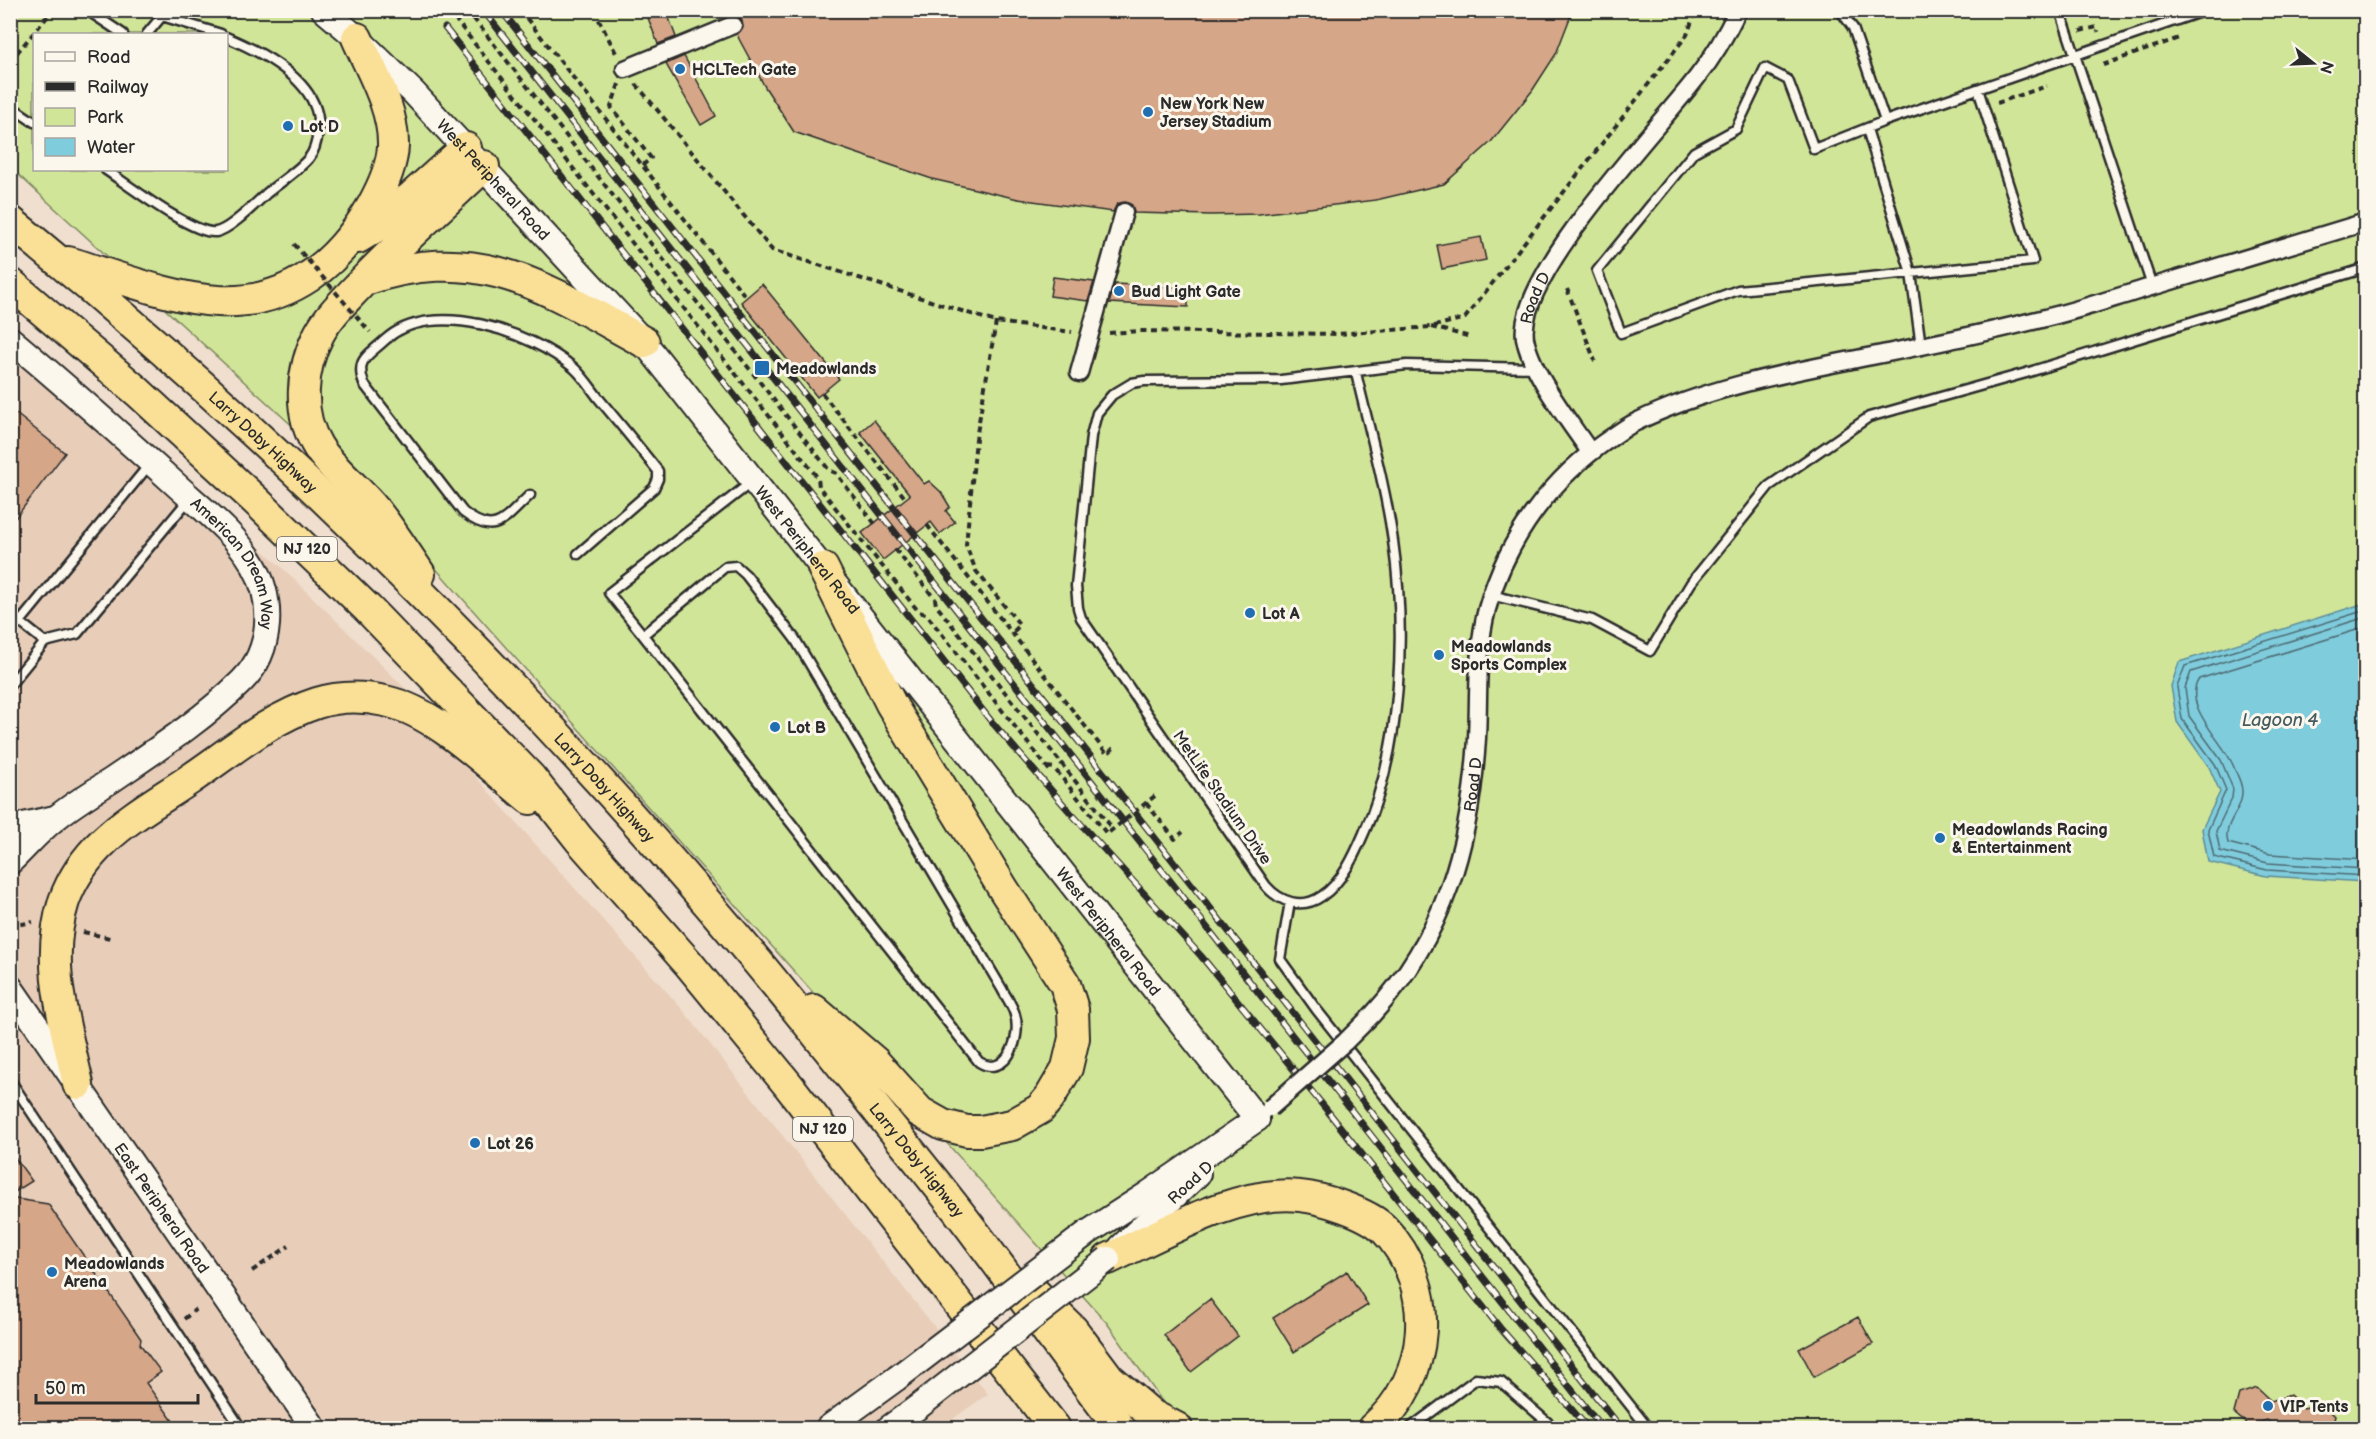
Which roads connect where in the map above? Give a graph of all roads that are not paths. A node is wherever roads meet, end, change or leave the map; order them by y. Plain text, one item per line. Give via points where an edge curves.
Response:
1 (87, 10) edge
2 (324, 10) edge
3 (1738, 10) edge
4 (1840, 10) edge
5 (2060, 10) edge
6 (2206, 10) edge
7 (163, 13) edge
8 (733, 25) dead end
9 (122, 33) edge
10 (148, 33) edge
11 (218, 33) edge
12 (228, 38) edge
13 (357, 39) junction
14 (2075, 56) junction
15 (625, 69) road end
16 (1978, 89) junction
17 (10, 106) edge
18 (33, 121) edge
19 (1885, 121) junction
20 (1867, 129) junction
21 (475, 157) junction
22 (108, 171) edge
23 (1124, 213) dead end
24 (10, 221) edge
25 (2366, 222) edge
26 (343, 248) junction
27 (58, 260) junction
28 (2366, 268) edge
29 (1911, 273) junction
30 (364, 280) junction
31 (10, 283) edge
32 (2152, 286) junction
33 (10, 339) edge
34 (644, 342) junction
35 (1921, 346) junction
36 (1537, 368) junction
37 (1356, 372) junction
38 (1079, 373) dead end
39 (1590, 452) junction
40 (151, 462) junction
41 (753, 481) junction
42 (530, 495) dead end
43 (190, 497) junction
44 (578, 555) dead end
45 (823, 568) junction
46 (1491, 595) junction
47 (10, 614) edge
48 (20, 622) junction
49 (643, 635) junction
50 (465, 639) junction
51 (45, 642) junction
52 (10, 685) edge
53 (55, 818) junction
54 (10, 828) edge
55 (579, 839) junction
56 (10, 862) edge
57 (1290, 902) junction
58 (757, 961) junction
59 (10, 987) edge
60 (10, 1080) edge
61 (78, 1084) junction
62 (1263, 1114) junction
63 (978, 1237) junction
64 (1108, 1259) junction
65 (241, 1428) edge
66 (314, 1428) edge
67 (828, 1428) edge
68 (889, 1428) edge
69 (1054, 1428) edge
70 (1120, 1428) edge
71 (1177, 1428) edge
72 (1374, 1428) edge
73 (1410, 1428) edge
74 (1554, 1428) edge
75 (1648, 1428) edge

1 - 9 lane
2 - 13 street, West Peripheral Road
3 - 36 street, Road D via 1699,75 1576,225 1543,276 1524,325
4 - 19 lane via 1853,28
5 - 14 lane
6 - 14 lane
7 - 10 lane
7 - 11 lane
8 - 15 street
12 - 22 lane via 273,63 309,94 319,126 310,157 217,232 202,230 175,216
13 - 21 street, West Peripheral Road
13 - 26 highway via 387,111 393,147 376,199
14 - 16 lane
14 - 32 lane
16 - 19 lane
16 - 29 lane via 2034,261
17 - 18 lane
19 - 20 lane
20 - 29 lane
20 - 29 lane via 1814,149 1788,80 1765,68 1736,129 1694,152 1597,271 1621,333 1738,290
21 - 26 highway
21 - 30 highway
21 - 34 street, West Peripheral Road
23 - 38 street
24 - 27 highway, Larry Doby Highway / NJ 120
25 - 32 street
26 - 27 highway via 301,282 261,297 220,301 193,298
27 - 50 highway, Larry Doby Highway / NJ 120 via 297,474
28 - 46 lane via 1869,417 1768,486 1691,583 1650,651 1592,621
29 - 35 lane
30 - 34 highway via 434,265 499,271 541,286
30 - 50 highway via 327,321 313,348 303,394 308,422 318,447 376,510
31 - 55 highway, NJ 120 via 196,445 368,609 531,778
32 - 35 street via 2052,316
33 - 40 street, American Dream Way
34 - 41 street, West Peripheral Road
35 - 39 street via 1721,390 1634,422
36 - 37 lane, MetLife Stadium Drive via 1407,365
36 - 39 street, Road D
37 - 57 lane via 1393,541 1399,625 1394,710 1384,777 1360,843 1329,891 1311,902
37 - 57 lane, MetLife Stadium Drive via 1281,380 1132,383 1104,404 1091,436 1076,586 1081,618 1266,886
39 - 46 street, Road D via 1530,516
40 - 43 street, American Dream Way
40 - 48 lane
41 - 45 street, West Peripheral Road
41 - 49 lane via 609,593
42 - 44 lane via 498,524 486,526 463,512 364,384 359,371 362,361 395,331 438,320 481,324 529,340 575,369 658,471 654,488
43 - 51 lane via 77,634
43 - 53 street, American Dream Way via 238,543 254,566 267,614 266,637 257,662 243,680 208,710
45 - 58 highway via 891,704 1065,984 1075,1024 1072,1053 1050,1097 1040,1109 1012,1125 981,1131 943,1125 920,1112 875,1062
45 - 62 street, West Peripheral Road
46 - 62 street, Road D, bridge via 1482,637 1473,793 1448,893 1398,984 1345,1042
47 - 48 lane
48 - 51 lane
49 - 49 lane via 979,1062 987,1067 998,1066 1005,1060 1017,1033 1016,1016 795,639 747,575 736,566 725,567
50 - 58 highway, Larry Doby Highway / NJ 120 via 582,763
51 - 52 lane
53 - 54 street
53 - 56 street, American Dream Way
55 - 61 highway via 440,727 413,710 348,697 319,702 291,713 116,831 78,873 61,912 54,954 56,983
55 - 69 highway, NJ 120 via 782,1077
57 - 75 lane via 1280,959
58 - 63 highway, Larry Doby Highway / NJ 120
59 - 61 street, East Peripheral Road
60 - 65 lane
61 - 66 street, East Peripheral Road
62 - 64 street, Road D
62 - 67 street, bridge via 1087,1233
63 - 70 highway, Larry Doby Highway / NJ 120
63 - 71 highway via 1073,1330 1109,1378 1152,1415
64 - 68 street, Road D, bridge
64 - 72 highway via 1221,1208 1264,1196 1301,1196 1328,1203 1358,1213 1383,1228 1416,1284 1421,1334 1410,1382 1392,1410
73 - 74 lane via 1476,1379 1501,1382

